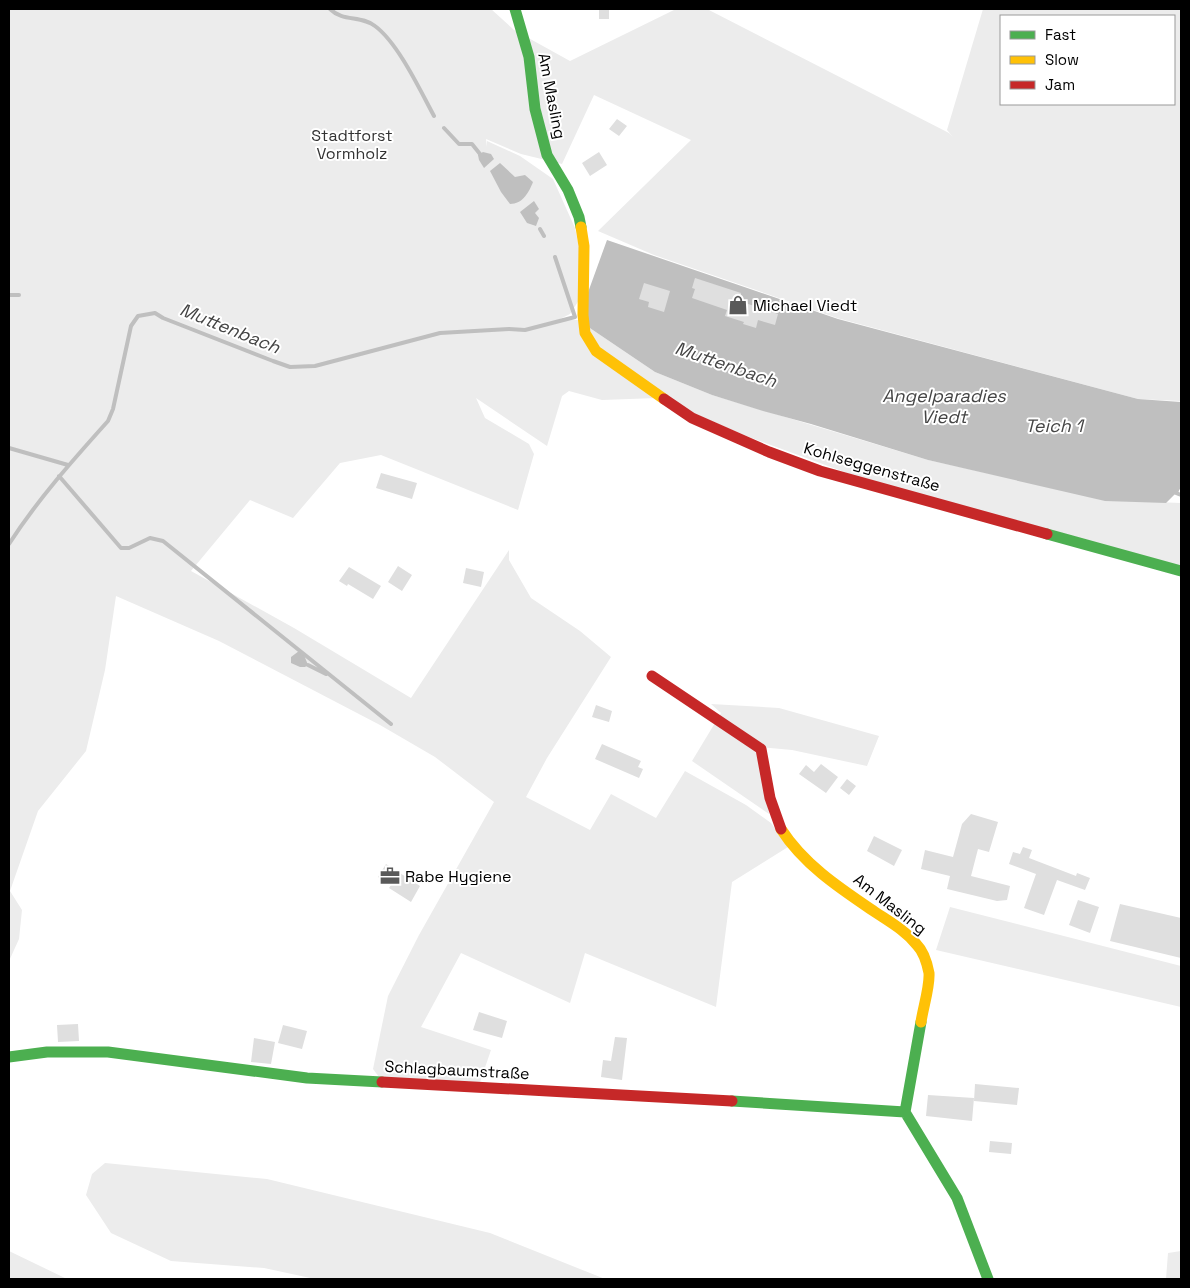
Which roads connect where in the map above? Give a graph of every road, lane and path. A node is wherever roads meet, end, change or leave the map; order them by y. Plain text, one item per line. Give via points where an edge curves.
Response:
1 (515, 9) edge
2 (584, 333) joint
3 (1181, 572) edge
4 (652, 676) dead end
5 (9, 1057) edge
6 (906, 1112) junction
7 (988, 1279) edge

1 - 2 street, Am Masling via 528,56 535,109 547,155 568,190 579,217 584,246
2 - 3 street, Kohlseggenstraße via 596,352 692,418 769,452 820,471
4 - 6 street, Am Masling via 761,749 769,798 780,827 791,844 820,871 915,941 926,955 929,975
5 - 6 street, Schlagbaumstraße via 47,1052 108,1052 307,1078
6 - 7 street via 957,1198

